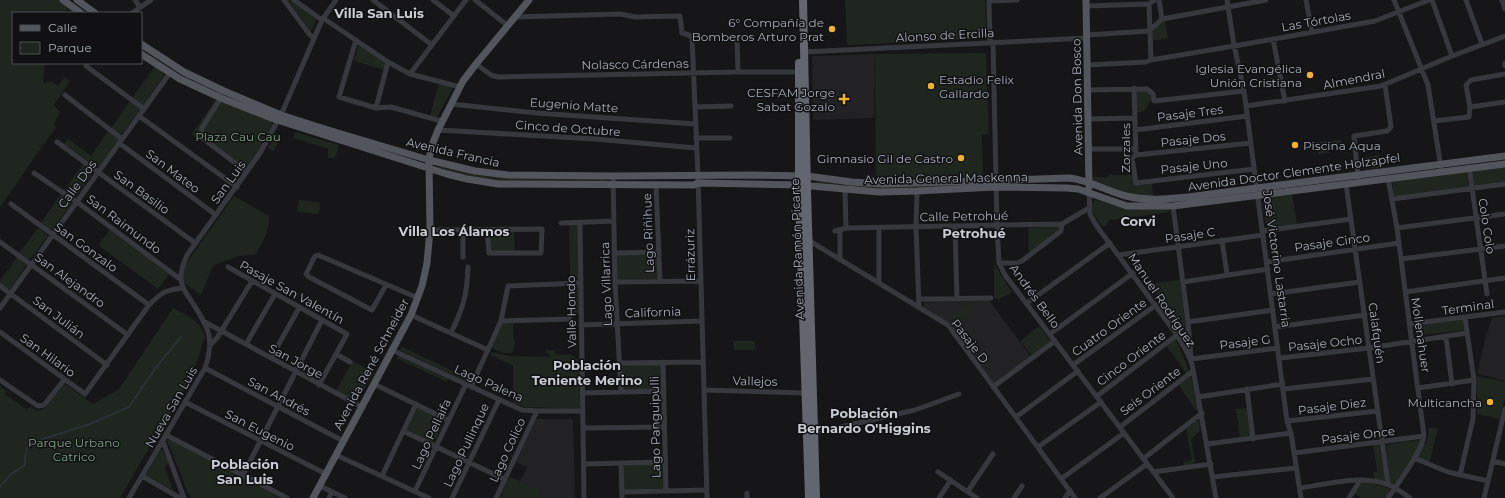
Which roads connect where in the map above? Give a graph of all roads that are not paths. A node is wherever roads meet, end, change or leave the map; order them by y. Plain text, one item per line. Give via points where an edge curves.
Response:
1 (63, 0) edge
2 (76, 0) edge
3 (135, 0) edge
4 (150, 0) edge
5 (284, 0) edge
6 (294, 0) edge
7 (336, 0) edge
8 (373, 0) edge
9 (433, 0) edge
10 (466, 0) edge
11 (474, 0) edge
12 (528, 0) edge
13 (798, 0) edge
14 (803, 0) edge
15 (989, 0) edge
16 (1017, 0) edge
17 (1155, 0) edge
18 (1159, 0) edge
19 (1227, 0) edge
20 (1266, 0) edge
21 (1306, 0) edge
22 (1394, 0) edge
23 (1430, 0) edge
24 (1466, 0) edge
25 (1503, 2) edge
26 (1086, 3) edge
27 (1149, 4) junction
28 (140, 7) junction
29 (1228, 7) junction
30 (1505, 9) edge
31 (1399, 11) junction
32 (80, 12) edge
33 (93, 12) edge
34 (133, 12) edge
35 (454, 16) junction
36 (514, 17) junction
37 (323, 19) junction
38 (1162, 19) junction
39 (507, 25) junction
40 (1149, 31) junction
41 (1312, 32) junction
42 (1087, 36) junction
43 (1505, 36) edge
44 (314, 38) junction
45 (737, 38) dead end
46 (1273, 39) junction
47 (356, 40) junction
48 (992, 43) junction
49 (1482, 44) junction
50 (142, 45) edge
51 (432, 45) junction
52 (1234, 45) junction
53 (804, 52) junction
54 (142, 55) edge
55 (1452, 56) junction
56 (1151, 60) junction
57 (388, 62) junction
58 (476, 64) junction
59 (1087, 65) junction
60 (86, 66) dead end
61 (1422, 69) junction
62 (738, 72) junction
63 (799, 72) junction
64 (170, 73) junction
65 (694, 73) junction
66 (410, 74) junction
67 (1505, 74) edge
68 (182, 75) junction
69 (1385, 85) junction
70 (460, 87) junction
71 (1134, 88) junction
72 (1088, 90) junction
73 (1244, 91) junction
74 (65, 95) dead end
75 (223, 95) junction
76 (1285, 101) junction
77 (1505, 102) edge
78 (451, 104) junction
79 (731, 106) dead end
80 (1246, 106) junction
81 (695, 107) junction
82 (1470, 107) junction
83 (376, 108) junction
84 (144, 109) junction
85 (139, 116) junction
86 (1247, 116) junction
87 (279, 118) junction
88 (1135, 118) junction
89 (1088, 119) junction
90 (441, 121) junction
91 (1434, 121) junction
92 (696, 124) junction
93 (438, 130) junction
94 (1135, 130) junction
95 (696, 138) junction
96 (730, 138) dead end
97 (121, 141) junction
98 (57, 142) dead end
99 (1251, 143) junction
100 (367, 145) junction
101 (696, 148) junction
102 (1136, 149) junction
103 (1088, 150) junction
104 (1136, 155) junction
105 (1505, 156) edge
106 (429, 160) junction
107 (1468, 160) junction
108 (1440, 164) junction
109 (1505, 164) edge
110 (428, 168) junction
111 (1469, 168) junction
112 (1254, 169) junction
113 (98, 172) junction
114 (247, 172) junction
115 (1441, 172) junction
116 (34, 173) dead end
117 (698, 175) junction
118 (743, 175) junction
119 (613, 176) junction
120 (659, 176) junction
121 (803, 176) junction
122 (1359, 178) junction
123 (1388, 178) junction
124 (1136, 182) joint
125 (698, 183) junction
126 (1089, 183) junction
127 (613, 184) junction
128 (638, 184) junction
129 (738, 184) junction
130 (996, 184) junction
131 (1346, 184) junction
132 (1505, 184) edge
133 (656, 185) junction
134 (803, 185) junction
135 (237, 186) junction
136 (1472, 188) junction
137 (845, 190) junction
138 (917, 191) junction
139 (1258, 192) junction
140 (1089, 193) junction
141 (1392, 199) junction
142 (77, 202) junction
143 (11, 204) dead end
144 (1173, 206) junction
145 (1089, 208) junction
146 (1505, 214) edge
147 (216, 215) junction
148 (1475, 218) junction
149 (1351, 219) junction
150 (614, 221) junction
151 (580, 222) junction
152 (561, 223) dead end
153 (1062, 224) junction
154 (997, 226) junction
155 (916, 227) junction
156 (955, 227) junction
157 (879, 228) junction
158 (1397, 228) junction
159 (430, 230) junction
160 (463, 230) junction
161 (487, 230) junction
162 (840, 230) junction
163 (1263, 233) junction
164 (53, 235) junction
165 (808, 240) junction
166 (1222, 240) junction
167 (0, 242) edge
168 (195, 243) junction
169 (1110, 243) junction
170 (1399, 243) junction
171 (1505, 246) edge
172 (1178, 247) junction
173 (1355, 249) junction
174 (1481, 249) junction
175 (659, 252) junction
176 (615, 253) junction
177 (1119, 255) junction
178 (463, 257) dead end
179 (1401, 259) junction
180 (840, 260) junction
181 (1267, 262) junction
182 (999, 263) junction
183 (32, 264) junction
184 (228, 267) dead end
185 (468, 267) dead end
186 (1268, 269) junction
187 (1133, 273) junction
188 (1227, 274) junction
189 (1505, 278) edge
190 (180, 279) junction
191 (252, 281) junction
192 (660, 281) junction
193 (700, 281) junction
194 (1485, 281) junction
195 (615, 282) junction
196 (878, 282) junction
197 (1183, 282) junction
198 (1360, 282) junction
199 (581, 283) junction
200 (386, 285) junction
201 (0, 286) edge
202 (183, 288) junction
203 (1406, 292) junction
204 (10, 294) junction
205 (275, 294) junction
206 (1271, 294) junction
207 (1487, 294) dead end
208 (418, 298) junction
209 (957, 298) junction
210 (991, 298) dead end
211 (919, 299) junction
212 (1027, 303) junction
213 (150, 305) junction
214 (1156, 305) junction
215 (919, 307) junction
216 (0, 308) edge
217 (300, 308) junction
218 (1273, 310) junction
219 (1505, 312) edge
220 (411, 315) junction
221 (1364, 315) junction
222 (1465, 318) junction
223 (203, 320) junction
224 (322, 320) junction
225 (570, 320) dead end
226 (501, 321) junction
227 (702, 321) junction
228 (1188, 322) junction
229 (617, 323) junction
230 (1410, 324) junction
231 (581, 325) junction
232 (1276, 327) junction
233 (222, 331) junction
234 (0, 332) edge
235 (451, 333) junction
236 (1467, 333) junction
237 (1050, 334) junction
238 (128, 335) junction
239 (1177, 335) junction
240 (1446, 336) junction
241 (1055, 341) junction
242 (1412, 342) junction
243 (210, 344) junction
244 (246, 344) junction
245 (1278, 348) junction
246 (1369, 348) junction
247 (392, 350) junction
248 (488, 350) junction
249 (336, 354) junction
250 (271, 358) junction
251 (1280, 358) junction
252 (1191, 361) junction
253 (350, 362) dead end
254 (663, 362) junction
255 (703, 362) junction
256 (620, 363) junction
257 (107, 365) junction
258 (1074, 365) junction
259 (205, 368) junction
260 (1078, 371) junction
261 (296, 372) junction
262 (1193, 372) junction
263 (1373, 379) junction
264 (0, 380) edge
265 (64, 380) junction
266 (1474, 380) junction
267 (319, 384) junction
268 (374, 384) junction
269 (1452, 384) junction
270 (468, 386) junction
271 (1284, 386) junction
272 (993, 387) junction
273 (1418, 388) junction
274 (1247, 389) junction
275 (704, 390) junction
276 (664, 391) junction
277 (621, 392) junction
278 (806, 392) junction
279 (582, 393) junction
280 (959, 394) dead end
281 (1096, 396) junction
282 (1198, 396) junction
283 (499, 400) junction
284 (185, 402) junction
285 (1101, 402) junction
286 (416, 404) junction
287 (278, 407) junction
288 (362, 407) junction
289 (1505, 409) edge
290 (537, 411) junction
291 (583, 411) junction
292 (1378, 411) junction
293 (1202, 413) junction
294 (1016, 417) junction
295 (448, 420) junction
296 (1288, 422) junction
297 (664, 427) junction
298 (1120, 427) junction
299 (583, 428) junction
300 (403, 431) junction
301 (814, 433) junction
302 (1124, 433) junction
303 (1291, 433) junction
304 (166, 434) junction
305 (1424, 436) junction
306 (1253, 439) junction
307 (163, 441) junction
308 (343, 441) junction
309 (260, 442) junction
310 (1382, 442) junction
311 (1207, 444) junction
312 (436, 447) junction
313 (1038, 447) junction
314 (1294, 453) junction
315 (993, 454) dead end
316 (336, 455) junction
317 (1414, 458) junction
318 (1143, 459) junction
319 (1493, 461) junction
320 (665, 462) junction
321 (469, 463) junction
322 (621, 463) junction
323 (584, 464) junction
324 (1147, 464) junction
325 (1211, 464) junction
326 (1505, 464) edge
327 (1296, 468) junction
328 (938, 472) dead end
329 (1153, 472) junction
330 (326, 474) junction
331 (243, 475) junction
332 (1460, 475) junction
333 (142, 476) junction
334 (382, 476) junction
335 (1213, 477) junction
336 (1061, 479) junction
337 (504, 480) junction
338 (951, 480) junction
339 (1357, 480) junction
340 (1488, 481) junction
341 (1388, 484) junction
342 (320, 486) junction
343 (1022, 486) dead end
344 (1300, 488) junction
345 (1395, 488) junction
346 (707, 490) junction
347 (1070, 490) junction
348 (666, 491) junction
349 (968, 491) junction
350 (332, 492) junction
351 (415, 492) junction
352 (622, 492) junction
353 (1171, 496) edge
354 (129, 498) edge
355 (180, 498) edge
356 (184, 498) edge
357 (287, 498) edge
358 (313, 498) edge
359 (329, 498) edge
360 (345, 498) edge
361 (429, 498) edge
362 (452, 498) edge
363 (496, 498) edge
364 (584, 498) edge
365 (622, 498) edge
366 (707, 498) edge
367 (809, 498) edge
368 (816, 498) edge
369 (939, 498) edge
370 (977, 498) edge
371 (1014, 498) edge
372 (1065, 498) edge
373 (1075, 498) edge
374 (1100, 498) edge
375 (1164, 498) edge
376 (1216, 498) edge
377 (1301, 498) edge
378 (1349, 498) edge
379 (1388, 498) edge
380 (1410, 498) edge
381 (1484, 498) edge

1 - 32 main road
2 - 33 main road
3 - 28 street
4 - 28 street
5 - 44 street
6 - 37 street
7 - 37 street, San Luis
8 - 51 street
9 - 35 street
10 - 35 street
11 - 39 street
12 - 36 main road, Avenida René Schneider
13 - 63 highway, Avenida Ramón Picarte
14 - 53 highway, Avenida Ramón Picarte
15 - 16 street
15 - 48 street, Andrés Bello
17 - 27 street
18 - 38 street
19 - 29 street, José Victorino Lastarria
20 - 29 street
21 - 41 street
22 - 31 street
23 - 31 street, Las Tórtolas
23 - 55 street
24 - 49 street
25 - 30 street
26 - 27 street
26 - 42 main road, Avenida Don Bosco
27 - 40 street
28 - 34 street
29 - 38 street
29 - 52 street, José Victorino Lastarria
31 - 41 street, Las Tórtolas via 1375,21
31 - 61 street
35 - 51 street
36 - 39 main road, Avenida René Schneider
36 - 65 street, Errázuriz via 621,14 635,17 680,16 682,34 692,38
37 - 44 street, San Luis
37 - 47 street
38 - 40 street
39 - 58 main road, Avenida René Schneider
40 - 42 street, Alonso de Ercilla
40 - 56 street
41 - 46 street, Las Tórtolas
42 - 48 street, Alonso de Ercilla
42 - 59 main road, Avenida Don Bosco
43 - 49 street, Almendral
44 - 87 street, San Luis
45 - 62 street
46 - 52 street, Las Tórtolas
46 - 76 street
47 - 57 street
47 - 83 street via 339,97
48 - 53 street, Alonso de Ercilla
48 - 130 street, Andrés Bello
49 - 55 street, Almendral
50 - 68 main road, Avenida Francia
51 - 66 street
52 - 56 street, Las Tórtolas
52 - 73 street, José Victorino Lastarria
53 - 121 highway, Avenida Ramón Picarte
54 - 64 main road, Avenida Francia
55 - 61 street, Almendral
56 - 59 street
57 - 66 street
57 - 83 street
58 - 65 street, Nolasco Cárdenas via 498,77
58 - 70 main road, Avenida René Schneider
59 - 72 main road, Avenida Don Bosco
60 - 84 street
61 - 69 street, Almendral
61 - 91 street via 1428,85
62 - 63 street, Nolasco Cárdenas
62 - 65 street, Nolasco Cárdenas
63 - 121 highway, Avenida Ramón Picarte
64 - 68 main road, Avenida Francia
64 - 84 street, Calle Dos
65 - 81 street, Errázuriz
66 - 70 street
67 - 82 street via 1468,82 1466,85
68 - 75 main road, Avenida Francia
69 - 76 street, Almendral
69 - 122 street via 1391,127 1387,131 1354,136
70 - 78 main road, Avenida René Schneider
71 - 72 street
71 - 73 street via 1149,90 1154,101
71 - 88 street, Zorzales
72 - 89 main road, Avenida Don Bosco
73 - 80 street, José Victorino Lastarria
74 - 97 street, San Mateo
75 - 87 main road, Avenida Francia
75 - 114 street via 202,128 201,137
76 - 80 street, Almendral
77 - 82 street
78 - 90 main road, Avenida René Schneider
78 - 92 street, Eugenio Matte via 536,113
79 - 81 street
80 - 86 street, José Victorino Lastarria
81 - 92 street, Errázuriz
82 - 91 street via 1470,115 1467,118
83 - 90 street via 391,107
84 - 85 street, Calle Dos
85 - 97 street, Calle Dos
85 - 135 street
86 - 94 street, Pasaje Tres
86 - 99 street, José Victorino Lastarria
87 - 100 main road, Avenida Francia
87 - 114 street, San Luis
88 - 89 street
88 - 94 street, Zorzales
89 - 103 main road, Avenida Don Bosco
90 - 93 main road, Avenida René Schneider
91 - 108 street
92 - 95 street, Errázuriz
93 - 101 street, Cinco de Octubre
93 - 106 main road, Avenida René Schneider
94 - 102 street, Zorzales
95 - 96 street
95 - 101 street, Errázuriz
97 - 113 street, Calle Dos
97 - 147 street, San Mateo
98 - 113 street, San Basilio
99 - 104 street, Pasaje Dos
99 - 112 street, José Victorino Lastarria
100 - 106 main road, Avenida Francia
100 - 110 main road, Avenida Francia
101 - 117 street, Errázuriz
102 - 103 street
102 - 104 street, Zorzales
103 - 126 main road, Avenida Don Bosco
104 - 124 street, Zorzales via 1132,158
105 - 107 main road, Avenida Doctor Clemente Holzapfel
106 - 110 main road, Avenida René Schneider
106 - 119 main road, Avenida Francia via 498,174
107 - 108 main road, Avenida Doctor Clemente Holzapfel
107 - 111 street, Colo Colo
108 - 115 street
108 - 122 main road, Avenida Doctor Clemente Holzapfel
109 - 111 main road, Avenida Doctor Clemente Holzapfel
110 - 127 main road, Avenida Francia via 467,179 498,184
110 - 159 main road, Avenida René Schneider
111 - 115 main road, Avenida Doctor Clemente Holzapfel
111 - 136 street, Colo Colo
112 - 124 street, Pasaje Uno
112 - 139 street, José Victorino Lastarria
113 - 142 street, Calle Dos
113 - 168 street, San Basilio
114 - 135 street, San Luis
115 - 123 main road, Avenida Doctor Clemente Holzapfel
116 - 142 street, San Raimundo
117 - 118 main road, Avenida Francia
117 - 120 main road, Avenida Francia
117 - 125 street, Errázuriz
118 - 121 main road, Avenida Francia
118 - 129 main road via 742,181
119 - 120 main road, Avenida Francia
119 - 127 street, Lago Villarrica
120 - 128 main road via 642,180
121 - 130 main road, Avenida General Mackenna via 883,184
121 - 134 highway, Avenida Ramón Picarte
122 - 123 main road, Avenida Doctor Clemente Holzapfel
122 - 131 main road, Avenida Doctor Clemente Holzapfel
122 - 139 main road, Avenida Doctor Clemente Holzapfel
123 - 141 street, Mollenahuer
125 - 129 main road, Avenida Francia
125 - 133 main road, Avenida Francia
125 - 193 street, Errázuriz
126 - 130 main road, Avenida General Mackenna via 1069,178
126 - 139 main road, Avenida Doctor Clemente Holzapfel via 1125,196 1154,199
126 - 140 main road, Avenida Don Bosco
127 - 128 main road, Avenida Francia
127 - 150 street, Lago Villarrica
128 - 133 main road, Avenida Francia
129 - 134 main road, Avenida Francia
130 - 138 main road, Avenida General Mackenna
130 - 140 main road, Avenida General Mackenna via 1067,188
130 - 154 street, Andrés Bello
131 - 139 main road, Avenida Doctor Clemente Holzapfel
131 - 149 street, Calafquén
132 - 136 street
133 - 175 street, Lago Riñihue
134 - 137 main road, Avenida General Mackenna
134 - 165 highway, Avenida Ramón Picarte
134 - 278 highway, Avenida Ramón Picarte
135 - 147 street, San Luis
136 - 141 street
136 - 148 street, Colo Colo
137 - 138 main road, Avenida General Mackenna
137 - 162 street
138 - 155 street
139 - 144 main road, Avenida Doctor Clemente Holzapfel
139 - 163 street, José Victorino Lastarria
140 - 144 main road, Avenida Doctor Clemente Holzapfel via 1127,206
140 - 145 street, Manuel Rodríguez
141 - 158 street, Mollenahuer
142 - 164 street, Calle Dos
142 - 190 street, San Raimundo
143 - 164 street, San Gonzalo
144 - 172 street
145 - 153 street, Calle Petrohué
145 - 169 street, Manuel Rodríguez via 1096,225
146 - 148 street
147 - 168 street, San Luis
148 - 158 street
148 - 174 street, Colo Colo
149 - 163 street, Pasaje C
149 - 173 street, Calafquén
150 - 151 street
150 - 176 street, Lago Villarrica
151 - 152 street
151 - 199 street, Valle Hondo
153 - 154 street, Calle Petrohué
153 - 182 street via 1061,230 1022,261
154 - 156 street, Calle Petrohué
154 - 182 street, Andrés Bello
155 - 156 street, Calle Petrohué
155 - 157 street, Calle Petrohué
155 - 211 street
156 - 209 street
157 - 162 street, Calle Petrohué
157 - 196 street
158 - 170 street, Mollenahuer
159 - 160 street
159 - 208 main road, Avenida René Schneider via 427,263
160 - 161 street
160 - 178 street
161 - 161 street via 489,253 541,253 542,229
162 - 180 street
163 - 166 street, Pasaje C
163 - 181 street, José Victorino Lastarria
164 - 183 street, Calle Dos
164 - 213 street, San Gonzalo
165 - 180 street, Pasaje D
165 - 301 highway, Avenida Ramón Picarte
166 - 172 street, Pasaje C
166 - 188 street
167 - 183 street, San Alejandro
168 - 190 street, San Luis via 187,255
169 - 177 street, Manuel Rodríguez
169 - 212 street
170 - 173 street, Pasaje Cinco
170 - 179 street, Mollenahuer
171 - 174 street
172 - 177 street, Pasaje C
172 - 197 street
173 - 181 street, Pasaje Cinco
173 - 198 street, Calafquén
174 - 179 street
174 - 194 street, Colo Colo
175 - 176 street
175 - 192 street, Lago Riñihue
176 - 195 street, Lago Villarrica
177 - 187 street, Manuel Rodríguez
179 - 203 street, Mollenahuer
180 - 196 street, Pasaje D
181 - 186 street, José Victorino Lastarria
182 - 212 street, Andrés Bello
183 - 204 street, Calle Dos
183 - 238 street, San Alejandro
184 - 191 street, Pasaje San Valentín
185 - 235 street via 463,308
186 - 188 street
186 - 206 street, José Victorino Lastarria
187 - 214 street, Manuel Rodríguez
187 - 237 street
188 - 197 street
189 - 194 street
190 - 202 street
191 - 205 street, Pasaje San Valentín
191 - 233 street
192 - 193 street
192 - 195 street
193 - 227 street, Errázuriz
194 - 203 street
194 - 207 street, Colo Colo
195 - 229 street, Lago Villarrica
196 - 215 street, Pasaje D
197 - 228 street
198 - 206 street
198 - 221 street, Calafquén
199 - 226 street, Lago Pellaifa via 508,286
199 - 231 street, Valle Hondo
200 - 200 street via 318,255 315,256 306,274 372,310
200 - 208 street
201 - 204 street, San Julián
202 - 213 street via 160,294
202 - 223 street
203 - 230 street, Mollenahuer
204 - 216 street, Calle Dos
204 - 257 street, San Julián
205 - 217 street, Pasaje San Valentín
205 - 244 street
206 - 218 street, José Victorino Lastarria
208 - 220 main road, Avenida René Schneider
209 - 210 street
209 - 211 street
211 - 215 street
212 - 237 street, Andrés Bello
213 - 238 street
214 - 239 street, Manuel Rodríguez
214 - 258 street, Cuatro Oriente
215 - 272 street, Pasaje D via 948,325
217 - 224 street, Pasaje San Valentín
217 - 250 street
218 - 228 street
218 - 232 street, José Victorino Lastarria
219 - 222 street, Terminal
220 - 235 street
220 - 247 main road, Avenida René Schneider
221 - 232 street
221 - 246 street, Calafquén
222 - 230 street, Terminal
222 - 236 street
223 - 233 street, San Jorge
223 - 243 street, Nueva San Luis
224 - 249 street, Pasaje San Valentín via 347,334
224 - 261 street
225 - 226 street
226 - 248 street, Lago Pellaifa
227 - 229 street, California
227 - 255 street, Errázuriz
228 - 252 street
229 - 231 street, California
229 - 256 street, Lago Villarrica
230 - 242 street, Mollenahuer
231 - 279 street, Valle Hondo
232 - 245 street, José Victorino Lastarria
233 - 243 street
233 - 244 street, San Jorge
234 - 265 street, San Hilario
235 - 248 street
236 - 240 street, Pasaje Ocho
236 - 266 street
237 - 241 street, Andrés Bello
238 - 257 street
239 - 252 street, Manuel Rodríguez
239 - 281 street, Cinco Oriente
240 - 242 street, Pasaje Ocho
240 - 269 street
241 - 258 street, Andrés Bello
241 - 272 street
242 - 246 street, Pasaje Ocho
242 - 273 street, Mollenahuer
243 - 259 street, Nueva San Luis
244 - 250 street, San Jorge
245 - 251 street, José Victorino Lastarria
245 - 252 street, Pasaje G
246 - 251 street, Pasaje Ocho
246 - 263 street, Calafquén
247 - 268 main road, Avenida René Schneider
247 - 270 street, Lago Palena
248 - 270 street, Lago Pellaifa
249 - 253 street
249 - 267 street
250 - 261 street, San Jorge
251 - 271 street, José Victorino Lastarria
252 - 262 street, Manuel Rodríguez
254 - 255 street
254 - 256 street
254 - 276 street, Lago Panguipulli
255 - 275 street, Errázuriz
256 - 277 street, Lago Villarrica
257 - 265 street, San Hilario via 85,394
258 - 260 street, Andrés Bello
259 - 284 street, Nueva San Luis
259 - 287 street, San Andrés
260 - 281 street, Andrés Bello
260 - 294 street
261 - 267 street, San Jorge
261 - 287 street
262 - 282 street, Manuel Rodríguez
262 - 298 street, Seis Oriente
263 - 271 street
263 - 292 street, Calafquén
264 - 265 street via 38,406 44,405
266 - 269 street
266 - 332 street via 1473,419
267 - 288 street, San Jorge
268 - 286 street
268 - 288 main road, Avenida René Schneider
269 - 273 street
270 - 283 street, Lago Palena
270 - 295 street, Lago Pellaifa
271 - 274 street
271 - 296 street, José Victorino Lastarria
272 - 294 street, Pasaje D
273 - 305 street, Mollenahuer
274 - 282 street
274 - 306 street
275 - 278 street, Vallejos
275 - 346 street, Errázuriz
276 - 277 street
276 - 297 street, Lago Panguipulli
277 - 279 street
278 - 367 highway, Avenida Ramón Picarte
279 - 291 street, Valle Hondo
280 - 301 street via 915,410
281 - 285 street, Andrés Bello
282 - 293 street, Manuel Rodríguez
283 - 290 street, Lago Palena via 522,410
283 - 321 street, Lago Pullinque
284 - 304 street, Nueva San Luis
284 - 309 street, San Eugenio
285 - 298 street, Andrés Bello
285 - 313 street
286 - 295 street
286 - 300 street
287 - 308 street, San Andrés
287 - 309 street
288 - 308 main road, Avenida René Schneider
289 - 319 street
290 - 291 street, Lago Palena
290 - 337 street, Lago Colico
291 - 299 street, Valle Hondo
292 - 296 street, Pasaje Diez
292 - 310 street, Calafquén
293 - 311 street, Manuel Rodríguez
293 - 318 street
294 - 313 street, Pasaje D
295 - 312 street, Lago Pellaifa
296 - 303 street, José Victorino Lastarria
297 - 299 street
297 - 320 street, Lago Panguipulli
298 - 302 street, Andrés Bello
299 - 323 street, Valle Hondo
300 - 312 street
300 - 334 street
301 - 368 highway, Avenida Ramón Picarte
302 - 318 street, Andrés Bello
302 - 336 street
303 - 306 street
303 - 314 street, José Victorino Lastarria
304 - 307 street, Nueva San Luis
304 - 331 street
305 - 310 street, Pasaje Once
305 - 317 street
306 - 311 street
307 - 333 street, Nueva San Luis
307 - 356 street
308 - 316 main road, Avenida René Schneider
309 - 330 street, San Eugenio
309 - 331 street
310 - 314 street, Pasaje Once
310 - 341 street, Calafquén
311 - 325 street, Manuel Rodríguez
312 - 321 street
312 - 351 street, Lago Pellaifa
313 - 336 street, Pasaje D
314 - 327 street, José Victorino Lastarria
315 - 349 street
316 - 330 main road, Avenida René Schneider
316 - 334 street
317 - 332 street via 1435,468
317 - 345 street
318 - 324 street, Andrés Bello
319 - 326 street
319 - 340 street
320 - 322 street
320 - 348 street, Lago Panguipulli
321 - 337 street
321 - 362 street, Lago Pullinque
322 - 323 street
322 - 352 street
323 - 364 street, Valle Hondo
324 - 329 street, Andrés Bello
324 - 374 street
325 - 329 street
325 - 335 street, Manuel Rodríguez
327 - 335 street
327 - 344 street, José Victorino Lastarria
328 - 338 street
329 - 353 street, Andrés Bello
330 - 342 main road, Avenida René Schneider
331 - 357 street
332 - 340 street
333 - 354 street, Nueva San Luis
333 - 355 street
334 - 351 street
335 - 376 street, Manuel Rodríguez
336 - 347 street, Pasaje D
337 - 363 street, Lago Colico
338 - 349 street
338 - 369 street
339 - 341 street
339 - 344 street
339 - 378 street via 1358,484
340 - 381 street
341 - 345 street
342 - 350 street
342 - 358 main road, Avenida René Schneider
343 - 371 street
344 - 377 street, José Victorino Lastarria
345 - 379 street
345 - 380 street
346 - 348 street
346 - 366 street, Errázuriz
347 - 372 street
347 - 373 street, Pasaje D
348 - 352 street
349 - 370 street
350 - 359 street
350 - 360 street
351 - 361 street
352 - 365 street
353 - 375 street

